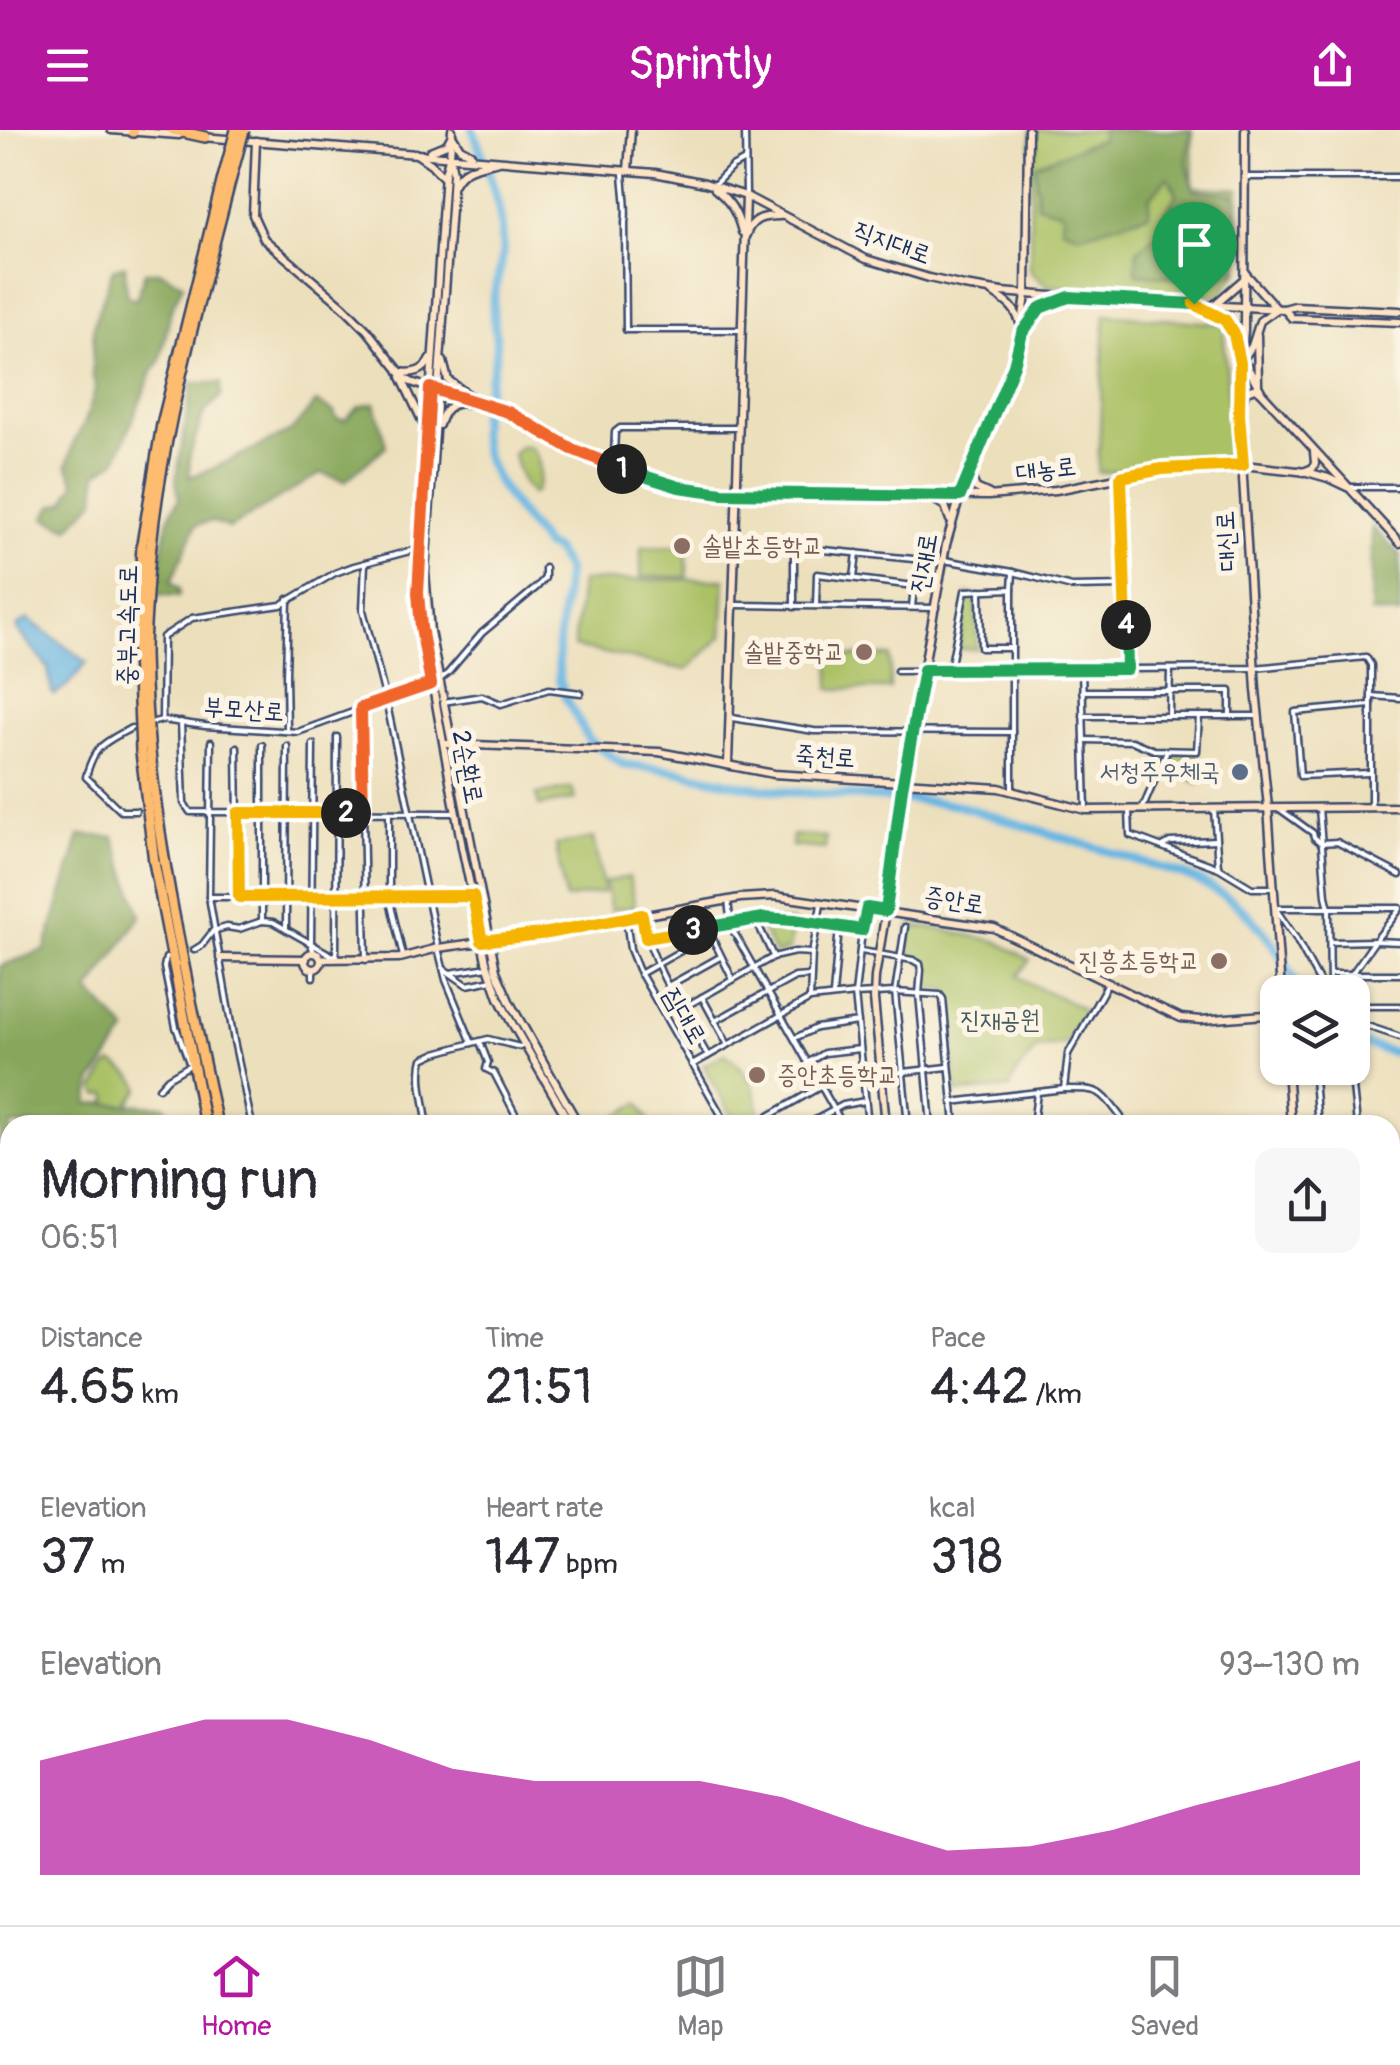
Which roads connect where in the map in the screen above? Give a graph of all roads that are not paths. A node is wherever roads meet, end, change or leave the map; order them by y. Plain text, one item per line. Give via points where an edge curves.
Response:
1 (111, 130) edge
2 (172, 130) edge
3 (236, 130) edge
4 (244, 130) edge
5 (631, 130) edge
6 (745, 130) edge
7 (1028, 130) edge
8 (1246, 130) edge
9 (133, 131) edge
10 (452, 133) edge
11 (205, 137) junction
12 (256, 141) junction
13 (414, 152) junction
14 (450, 155) junction
15 (468, 155) junction
16 (501, 159) junction
17 (745, 160) junction
18 (626, 169) junction
19 (1245, 177) junction
20 (1400, 177) edge
21 (227, 178) junction
22 (444, 182) junction
23 (709, 185) junction
24 (452, 190) junction
25 (746, 196) junction
26 (784, 216) junction
27 (744, 241) junction
28 (1244, 276) junction
29 (986, 290) junction
30 (1026, 294) junction
31 (1069, 297) junction
32 (1194, 304) junction
33 (1214, 306) junction
34 (1244, 307) junction
35 (1281, 309) junction
36 (1400, 311) edge
37 (1400, 322) edge
38 (1257, 328) junction
39 (443, 330) junction
40 (741, 330) junction
41 (1022, 333) junction
42 (433, 350) junction
43 (1240, 363) junction
44 (398, 372) junction
45 (407, 382) junction
46 (1258, 384) junction
47 (434, 388) junction
48 (1262, 393) junction
49 (464, 398) junction
50 (1239, 414) junction
51 (738, 428) junction
52 (428, 432) junction
53 (434, 440) junction
54 (1314, 450) junction
55 (609, 465) junction
56 (1243, 465) junction
57 (972, 470) junction
58 (1302, 472) junction
59 (1121, 477) junction
60 (1346, 487) junction
61 (1400, 487) edge
62 (736, 493) junction
63 (924, 495) junction
64 (960, 496) junction
65 (995, 496) junction
66 (951, 526) junction
67 (1400, 543) edge
68 (423, 547) junction
69 (858, 554) junction
70 (944, 561) junction
71 (365, 563) junction
72 (545, 568) dead end
73 (1012, 572) junction
74 (854, 578) junction
75 (1126, 586) junction
76 (1012, 589) junction
77 (980, 590) junction
78 (288, 599) junction
79 (734, 605) junction
80 (816, 606) junction
81 (794, 607) junction
82 (912, 608) junction
83 (936, 608) junction
84 (1012, 648) junction
85 (1254, 668) junction
86 (1127, 669) junction
87 (1170, 669) junction
88 (897, 670) dead end
89 (924, 670) junction
90 (950, 670) junction
91 (1012, 670) junction
92 (1082, 670) junction
93 (435, 682) junction
94 (1082, 691) junction
95 (1170, 691) junction
96 (581, 693) dead end
97 (1371, 696) junction
98 (1400, 698) edge
99 (386, 700) junction
100 (443, 702) junction
101 (1371, 705) junction
102 (361, 708) junction
103 (1083, 716) junction
104 (1169, 716) junction
105 (1198, 716) junction
106 (1230, 716) junction
107 (1258, 716) junction
108 (729, 718) junction
109 (162, 720) junction
110 (154, 722) dead end
111 (182, 722) junction
112 (131, 728) dead end
113 (287, 731) junction
114 (912, 731) junction
115 (1012, 732) junction
116 (337, 737) dead end
117 (1084, 740) junction
118 (211, 742) dead end
119 (313, 744) dead end
120 (447, 744) junction
121 (262, 745) dead end
122 (287, 746) dead end
123 (236, 747) dead end
124 (1167, 751) junction
125 (728, 764) junction
126 (1371, 773) junction
127 (902, 785) junction
128 (1012, 792) junction
129 (1400, 806) edge
130 (1273, 807) junction
131 (1371, 807) junction
132 (1319, 808) junction
133 (1214, 809) junction
134 (1086, 810) junction
135 (1129, 810) junction
136 (1142, 810) junction
137 (136, 811) dead end
138 (212, 813) junction
139 (238, 813) junction
140 (262, 813) junction
141 (286, 813) junction
142 (313, 813) junction
143 (336, 813) junction
144 (363, 813) junction
145 (388, 813) junction
146 (411, 813) junction
147 (460, 813) junction
148 (1216, 840) junction
149 (1322, 843) junction
150 (1163, 846) junction
151 (1218, 867) junction
152 (1400, 875) edge
153 (1274, 888) junction
154 (473, 896) junction
155 (209, 897) junction
156 (239, 897) junction
157 (262, 897) junction
158 (286, 897) junction
159 (312, 897) junction
160 (336, 897) junction
161 (365, 897) junction
162 (389, 897) junction
163 (429, 897) junction
164 (728, 900) junction
165 (822, 902) junction
166 (867, 908) junction
167 (1329, 908) junction
168 (1400, 908) edge
169 (1275, 910) junction
170 (886, 911) junction
171 (642, 915) junction
172 (626, 918) junction
173 (756, 920) junction
174 (262, 921) junction
175 (731, 923) junction
176 (817, 924) junction
177 (840, 927) junction
178 (905, 927) dead end
179 (707, 928) junction
180 (286, 929) junction
181 (214, 930) junction
182 (862, 930) junction
183 (681, 932) junction
184 (646, 938) junction
185 (486, 940) junction
186 (1375, 941) junction
187 (1330, 942) junction
188 (1400, 942) edge
189 (438, 948) junction
190 (312, 949) junction
191 (194, 950) dead end
192 (860, 951) junction
193 (812, 953) junction
194 (879, 953) junction
195 (720, 956) junction
196 (403, 957) junction
197 (773, 957) junction
198 (899, 957) junction
199 (166, 958) dead end
200 (220, 958) junction
201 (306, 959) junction
202 (321, 960) junction
203 (336, 960) junction
204 (366, 960) junction
205 (656, 965) junction
206 (488, 967) junction
207 (754, 968) junction
208 (444, 970) junction
209 (450, 974) junction
210 (640, 974) junction
211 (1330, 974) joint
212 (1354, 974) junction
213 (1400, 974) edge
214 (1280, 975) edge
215 (1318, 975) edge
216 (809, 976) junction
217 (492, 980) junction
218 (732, 980) junction
219 (1108, 983) junction
220 (668, 986) junction
221 (767, 991) junction
222 (895, 992) junction
223 (874, 993) junction
224 (855, 994) junction
225 (919, 994) junction
226 (833, 995) junction
227 (702, 997) junction
228 (810, 999) junction
229 (1370, 1006) edge
230 (1400, 1006) edge
231 (681, 1008) junction
232 (780, 1015) junction
233 (1260, 1015) edge
234 (716, 1021) junction
235 (858, 1022) junction
236 (1370, 1026) edge
237 (1400, 1037) edge
238 (794, 1039) junction
239 (480, 1042) junction
240 (472, 1043) junction
241 (524, 1045) junction
242 (728, 1045) junction
243 (860, 1048) junction
244 (708, 1056) junction
245 (807, 1063) junction
246 (692, 1065) junction
247 (948, 1067) junction
248 (925, 1069) junction
249 (902, 1071) junction
250 (881, 1074) junction
251 (862, 1075) junction
252 (1288, 1085) edge
253 (1315, 1085) edge
254 (1353, 1085) edge
255 (820, 1086) junction
256 (159, 1088) dead end
257 (1064, 1089) junction
258 (1037, 1093) junction
259 (865, 1101) junction
260 (952, 1102) junction
261 (834, 1109) junction
262 (203, 1115) edge
263 (215, 1115) edge
264 (250, 1115) edge
265 (425, 1115) edge
266 (516, 1115) edge
267 (564, 1115) edge
268 (573, 1115) edge
269 (721, 1115) edge
270 (770, 1115) edge
271 (824, 1115) edge
272 (837, 1115) edge
273 (867, 1115) edge
274 (885, 1115) edge
275 (907, 1115) edge
276 (930, 1115) edge
277 (954, 1115) edge
278 (1034, 1115) edge
279 (1119, 1115) edge
280 (1290, 1115) edge
281 (1317, 1115) edge
282 (1356, 1115) edge

1 - 9 street
2 - 11 highway
3 - 21 highway, 중부고속도로, bridge
4 - 21 highway, 중부고속도로, bridge
5 - 18 street
6 - 17 street
7 - 30 street, 진재로
8 - 19 street, 대신로
9 - 11 street
10 - 13 street via 448,143
10 - 14 street, 2순환로
10 - 15 street
11 - 12 street
12 - 13 street
12 - 44 street via 252,215 264,239 368,330
13 - 14 street
13 - 22 street
14 - 15 street
14 - 22 street, 2순환로
14 - 24 street, 2순환로
15 - 16 street, 직지대로
16 - 18 street, 직지대로
16 - 24 street via 460,173
17 - 23 street
17 - 25 street
18 - 23 street, 직지대로
18 - 40 street via 626,330
19 - 20 street
19 - 28 street, 대신로
21 - 262 highway, 중부고속도로 via 162,424 142,544 137,652 154,862
21 - 263 highway, 중부고속도로 via 169,426 150,545 144,652 164,858
22 - 42 street, 2순환로
23 - 25 street, 직지대로
23 - 27 street via 731,204
24 - 39 street, 2순환로
25 - 26 street, 직지대로
25 - 27 street
26 - 27 street via 754,221
26 - 29 street, 직지대로 via 866,259
27 - 40 street
28 - 33 street
28 - 34 street, 대신로
28 - 35 street
29 - 30 street, 직지대로
29 - 41 street via 1013,307
30 - 31 street, 직지대로
30 - 41 street, 진재로
31 - 32 street, 직지대로
31 - 41 street via 1040,308
32 - 33 street, 직지대로
32 - 43 street via 1229,324
33 - 34 street, 직지대로
34 - 35 street, 직지대로
34 - 43 street, 대신로
35 - 36 street, 직지대로
35 - 37 street, 직지대로 via 1292,318
35 - 38 street
38 - 43 street
38 - 46 street
39 - 47 street, 2순환로
39 - 49 street via 446,376
40 - 51 street
41 - 57 street, 진재로
42 - 44 street via 419,372
42 - 47 street, 2순환로
43 - 46 street
43 - 50 street, 대신로
44 - 45 street
45 - 47 street, 대농로
45 - 52 street
46 - 48 street
47 - 49 street, 대농로
47 - 52 street, 2순환로
47 - 53 street, 2순환로
48 - 50 street via 1246,390
48 - 54 street
49 - 53 street via 444,410
49 - 55 street, 대농로 via 508,412
50 - 56 street, 대신로
51 - 55 street via 620,428
51 - 62 street
52 - 68 street, 2순환로
53 - 68 street, 2순환로
54 - 58 street via 1313,468
54 - 60 street
55 - 62 street, 대농로 via 679,487
56 - 58 street, 대농로
56 - 59 street, 대농로
56 - 85 street, 대신로
57 - 64 street, 진재로
57 - 65 street via 974,486
58 - 60 street, 대농로
59 - 65 street, 대농로
59 - 75 street
60 - 61 street
60 - 67 street
62 - 63 street, 대농로
62 - 79 street
63 - 64 street, 대농로
63 - 66 street via 942,504
64 - 65 street, 대농로
64 - 66 street, 진재로
66 - 70 street, 진재로
68 - 71 street
68 - 93 street, 2순환로 via 419,610
69 - 70 street
69 - 74 street
69 - 81 street via 794,547
70 - 73 street
70 - 83 street, 진재로
71 - 78 street
71 - 99 street via 364,610
72 - 93 street via 545,578
73 - 75 street via 1072,587
73 - 76 street
74 - 80 street via 818,574
74 - 82 street via 914,586
75 - 86 street
76 - 77 street
76 - 84 street
77 - 84 street via 981,648
77 - 90 street via 965,590
78 - 109 street via 192,618 163,637
78 - 113 street
79 - 81 street
79 - 108 street
80 - 81 street
80 - 82 street
82 - 83 street
83 - 89 street, 진재로
84 - 91 street
85 - 87 street
85 - 97 street via 1368,658
85 - 107 street, 대신로
86 - 87 street
86 - 92 street
87 - 95 street
88 - 89 street
89 - 90 street
89 - 114 street, 진재로
90 - 91 street
91 - 92 street
91 - 115 street
92 - 94 street
93 - 99 street, 부모산로
93 - 100 street, 2순환로
93 - 120 street, 2순환로
94 - 95 street
94 - 103 street
95 - 104 street
95 - 106 street via 1230,691
96 - 100 street, 2순환로 via 550,689 501,704 482,696
97 - 98 street
97 - 101 street
99 - 102 street, 부모산로
99 - 146 street
100 - 120 street, 2순환로
101 - 126 street
101 - 126 street via 1295,712 1300,776
102 - 113 street, 부모산로
102 - 144 street
103 - 104 street
103 - 117 street
104 - 105 street
105 - 106 street
105 - 124 street via 1197,751
106 - 107 street
107 - 130 street, 대신로
108 - 114 street via 814,731
108 - 125 street
109 - 110 street, 부모산로
109 - 111 street, 부모산로
111 - 113 street, 부모산로
111 - 138 street via 184,803 190,812
112 - 137 street via 100,745 86,777 120,811
114 - 115 street
114 - 127 street, 진재로
115 - 128 street
116 - 143 street
117 - 124 street
117 - 134 street
118 - 138 street
119 - 142 street
120 - 125 street, 죽천로 via 626,750
120 - 147 street, 2순환로
121 - 140 street
122 - 141 street
123 - 139 street
124 - 136 street
125 - 127 street, 죽천로
126 - 131 street
127 - 128 street, 죽천로
127 - 170 street, 진재로
128 - 134 street, 죽천로
129 - 131 street, 죽천로
130 - 132 street, 죽천로
130 - 133 street, 죽천로
130 - 149 street
130 - 153 street, 대신로
131 - 132 street, 죽천로
132 - 149 street
133 - 136 street, 죽천로
133 - 148 street
134 - 135 street, 죽천로
135 - 136 street, 죽천로
135 - 150 street via 1130,835
138 - 139 street
138 - 155 street
139 - 140 street
139 - 156 street
140 - 141 street
140 - 157 street
141 - 142 street
141 - 158 street
142 - 143 street
142 - 159 street
143 - 144 street
143 - 160 street
144 - 145 street
144 - 161 street
145 - 146 street
145 - 162 street
146 - 147 street
146 - 163 street
147 - 154 street, 2순환로
147 - 185 street, 2순환로
148 - 150 street
148 - 151 street
149 - 152 street via 1337,842
149 - 167 street
150 - 151 street
151 - 153 street via 1252,888
153 - 169 street, 대신로
154 - 163 street
154 - 185 street, 2순환로
155 - 156 street
155 - 181 street
156 - 157 street
157 - 158 street
157 - 174 street
158 - 159 street
158 - 180 street
159 - 160 street
159 - 190 street
160 - 161 street
160 - 203 street
161 - 162 street
161 - 204 street
162 - 163 street
162 - 196 street
163 - 189 street
164 - 165 street, 증안로
164 - 171 street, 증안로
164 - 175 street
165 - 166 street, 증안로
165 - 176 street
166 - 170 street, 증안로
166 - 182 street
167 - 168 street
167 - 169 street
167 - 187 street
168 - 186 street
169 - 214 street, 대신로
169 - 215 street
170 - 194 street
170 - 219 street, 증안로 via 994,928
171 - 172 street, 증안로
171 - 184 street
172 - 185 street, 증안로
172 - 210 street, 짐대로
173 - 175 street
173 - 176 street
173 - 197 street
174 - 180 street
174 - 181 street
175 - 179 street
175 - 207 street
176 - 177 street
176 - 193 street
177 - 182 street
177 - 226 street
178 - 198 street
179 - 183 street
179 - 195 street
180 - 190 street
181 - 191 street
181 - 200 street
182 - 192 street
183 - 184 street
183 - 205 street via 684,950
184 - 205 street
185 - 189 street, 증안로
185 - 206 street, 2순환로
185 - 268 street, 2순환로 via 510,1003
186 - 187 street
186 - 188 street
186 - 212 street
187 - 211 street
189 - 196 street, 증안로
189 - 208 street
190 - 201 street
190 - 202 street
190 - 203 street
192 - 194 street
192 - 224 street
193 - 197 street
193 - 216 street
194 - 198 street
194 - 223 street
195 - 218 street
195 - 220 street
196 - 204 street, 증안로
197 - 207 street
198 - 222 street
198 - 225 street via 920,964
199 - 256 street via 176,1027 190,1065
200 - 201 street
200 - 264 street
201 - 202 street via 313,973
202 - 203 street, 증안로
203 - 204 street, 증안로
205 - 210 street
205 - 220 street
206 - 209 street
206 - 217 street, 2순환로
207 - 218 street
207 - 221 street
208 - 209 street
208 - 240 street
209 - 217 street via 467,985
210 - 246 street, 짐대로
211 - 212 street
212 - 213 street
216 - 221 street
216 - 228 street
217 - 241 street, 2순환로
218 - 227 street
219 - 233 street, 증안로 via 1182,1018
219 - 257 street via 1068,1054
220 - 231 street
221 - 232 street
221 - 234 street
222 - 223 street
222 - 225 street
222 - 249 street
223 - 224 street
223 - 250 street
224 - 226 street
224 - 235 street
225 - 247 street via 943,999
225 - 248 street
226 - 228 street
227 - 231 street
227 - 234 street
228 - 232 street
229 - 230 street
231 - 244 street
232 - 238 street
232 - 242 street
234 - 242 street
235 - 238 street
235 - 243 street
236 - 237 street
238 - 245 street
239 - 240 street
239 - 241 street
239 - 266 street via 486,1069
240 - 265 street via 423,1059
241 - 267 street, 2순환로
242 - 244 street
243 - 245 street
243 - 251 street
244 - 246 street
245 - 255 street
246 - 269 street, 짐대로
247 - 248 street
247 - 260 street
248 - 249 street
248 - 276 street
249 - 250 street
249 - 275 street
250 - 251 street
250 - 274 street
251 - 255 street
251 - 259 street
252 - 280 street
253 - 281 street
254 - 282 street
255 - 261 street
255 - 270 street
257 - 258 street
257 - 279 street via 1102,1092
258 - 260 street
258 - 278 street
259 - 261 street
259 - 273 street
260 - 277 street
261 - 271 street
261 - 272 street

